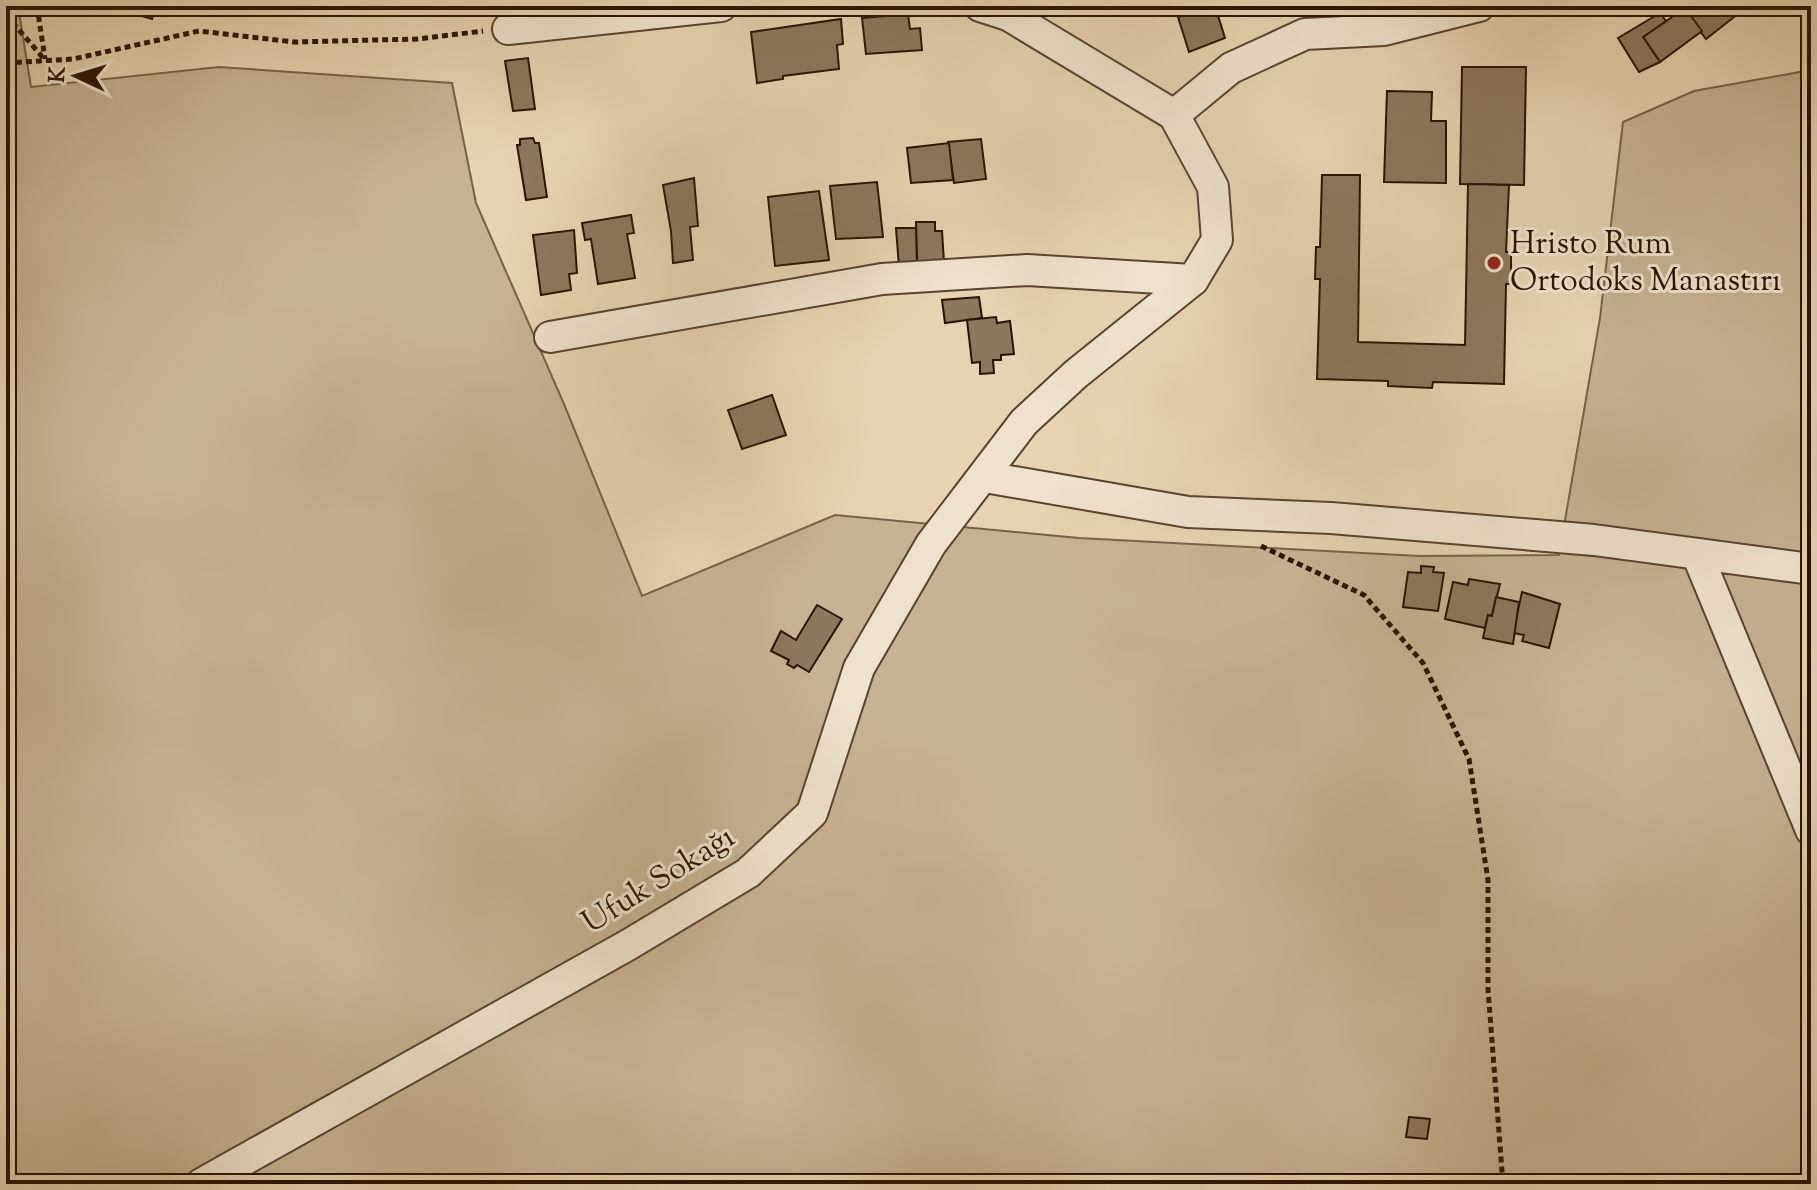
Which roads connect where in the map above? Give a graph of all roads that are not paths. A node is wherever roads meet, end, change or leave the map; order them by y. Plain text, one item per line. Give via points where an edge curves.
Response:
1 (721, 6) edge
2 (980, 6) edge
3 (1479, 6) edge
4 (508, 29) road end
5 (1174, 115) junction
6 (1193, 280) junction
7 (550, 337) dead end
8 (985, 477) junction
9 (1697, 554) junction
10 (1811, 569) edge
11 (1811, 830) edge
12 (201, 1184) edge

1 - 4 street
2 - 5 street via 1008,15
3 - 5 street via 1384,30 1305,34 1231,68
5 - 6 street via 1213,187 1217,240
6 - 7 street via 1027,270 882,279
6 - 8 street, Ufuk Sokağı via 1024,422
8 - 9 street via 1188,512 1347,519
8 - 12 street, Ufuk Sokağı via 931,544 859,668 812,813 748,873
9 - 10 street
9 - 11 street

